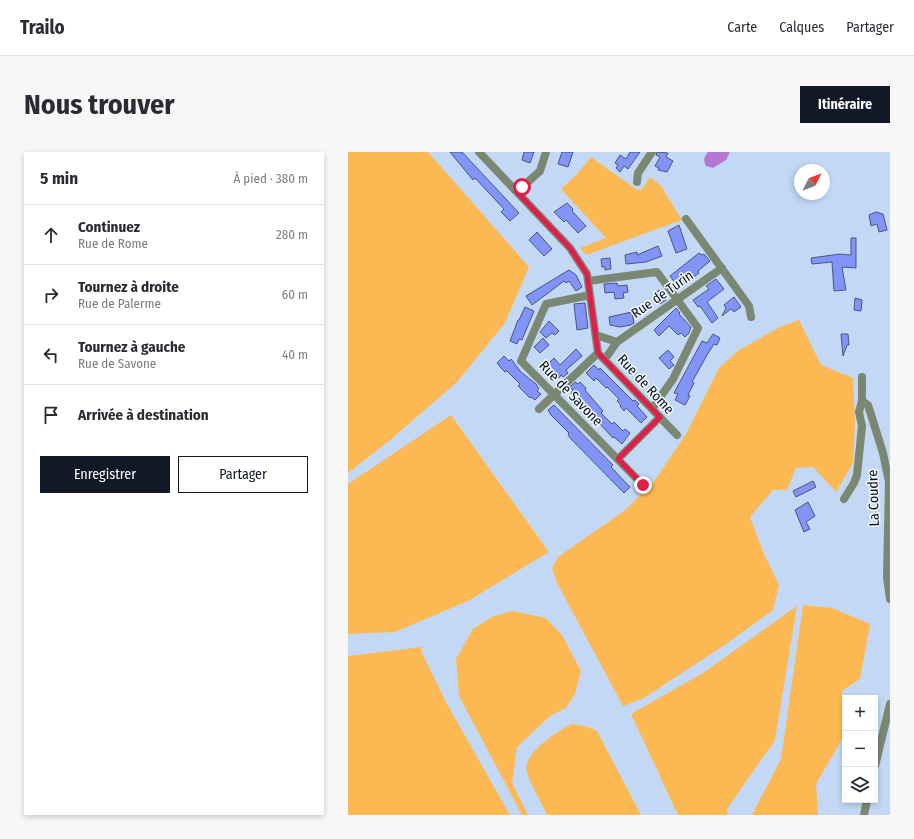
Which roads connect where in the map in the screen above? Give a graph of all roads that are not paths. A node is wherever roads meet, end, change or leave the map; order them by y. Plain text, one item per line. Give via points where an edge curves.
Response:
1 (479, 152) edge
2 (546, 152) edge
3 (652, 152) edge
4 (637, 182) dead end
5 (517, 192) junction
6 (686, 219) dead end
7 (722, 268) junction
8 (588, 281) junction
9 (590, 295) junction
10 (678, 299) junction
11 (751, 317) dead end
12 (596, 335) junction
13 (617, 342) junction
14 (602, 356) junction
15 (862, 377) dead end
16 (555, 394) junction
17 (862, 401) junction
18 (652, 408) junction
19 (539, 409) dead end
20 (660, 417) junction
21 (677, 435) dead end
22 (618, 459) junction
23 (643, 485) dead end
24 (844, 499) dead end
25 (890, 598) edge
26 (890, 704) edge
27 (878, 754) edge
28 (866, 803) edge
29 (864, 815) edge

1 - 5 street, Rue de Rome
2 - 5 street via 540,171
3 - 4 street via 638,173
5 - 8 street, Rue de Rome via 570,248 587,274
6 - 7 street
7 - 10 street, Rue de Turin
7 - 11 street via 749,306
8 - 9 street, Rue de Rome
8 - 10 street via 657,272
9 - 12 street, Rue de Rome
9 - 16 street, Rue de Savone via 546,304 521,361
10 - 13 street, Rue de Turin
10 - 18 street via 698,328 673,379
12 - 13 street
12 - 14 street, Rue de Rome
13 - 14 street, Rue de Turin
14 - 16 street, Rue de Turin
14 - 18 street, Rue de Rome
15 - 17 street
16 - 19 street, Rue de Turin
16 - 22 street, Rue de Savone
17 - 24 street via 857,475
17 - 25 street, La Coudre via 868,405 889,482 887,578
18 - 20 street, Rue de Rome
20 - 21 street, Rue de Rome
20 - 22 street
22 - 23 street, Rue de Savone
26 - 27 street
28 - 29 street

